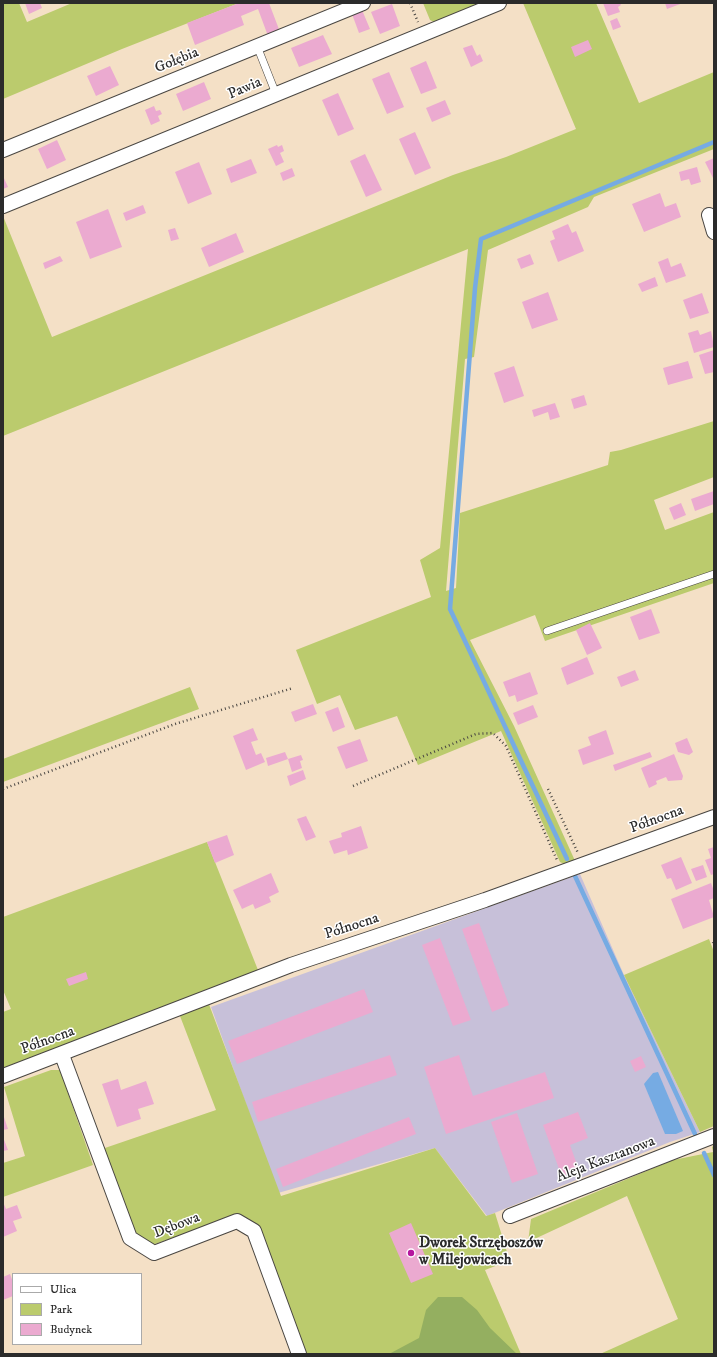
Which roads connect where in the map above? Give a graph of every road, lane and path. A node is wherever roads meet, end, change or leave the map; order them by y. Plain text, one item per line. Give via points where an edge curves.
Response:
1 (363, 3) edge
2 (410, 3) edge
3 (500, 3) edge
4 (424, 35) junction
5 (257, 46) junction
6 (276, 94) junction
7 (3, 150) edge
8 (3, 206) edge
9 (710, 215) dead end
10 (714, 232) edge
11 (714, 574) edge
12 (547, 631) dead end
13 (293, 688) dead end
14 (353, 786) dead end
15 (3, 789) edge
16 (548, 789) dead end
17 (714, 817) edge
18 (583, 864) junction
19 (562, 872) junction
20 (62, 1055) junction
21 (3, 1076) edge
22 (714, 1136) edge
23 (510, 1216) dead end
24 (299, 1354) edge

1 - 5 street, Gołębia
2 - 4 path
3 - 4 street, Pawia
4 - 6 street, Pawia
5 - 6 lane
5 - 7 street, Gołębia
6 - 8 street, Pawia
9 - 10 street
11 - 12 lane
13 - 15 path via 174,724
14 - 19 path via 476,734 493,733 506,746
16 - 18 path
17 - 18 street, Północna
18 - 19 street, Północna
19 - 20 street, Północna via 291,965
20 - 21 street, Północna
20 - 24 street, Dębowa via 130,1238 154,1254 237,1221 254,1231
22 - 23 street, Aleja Kasztanowa

